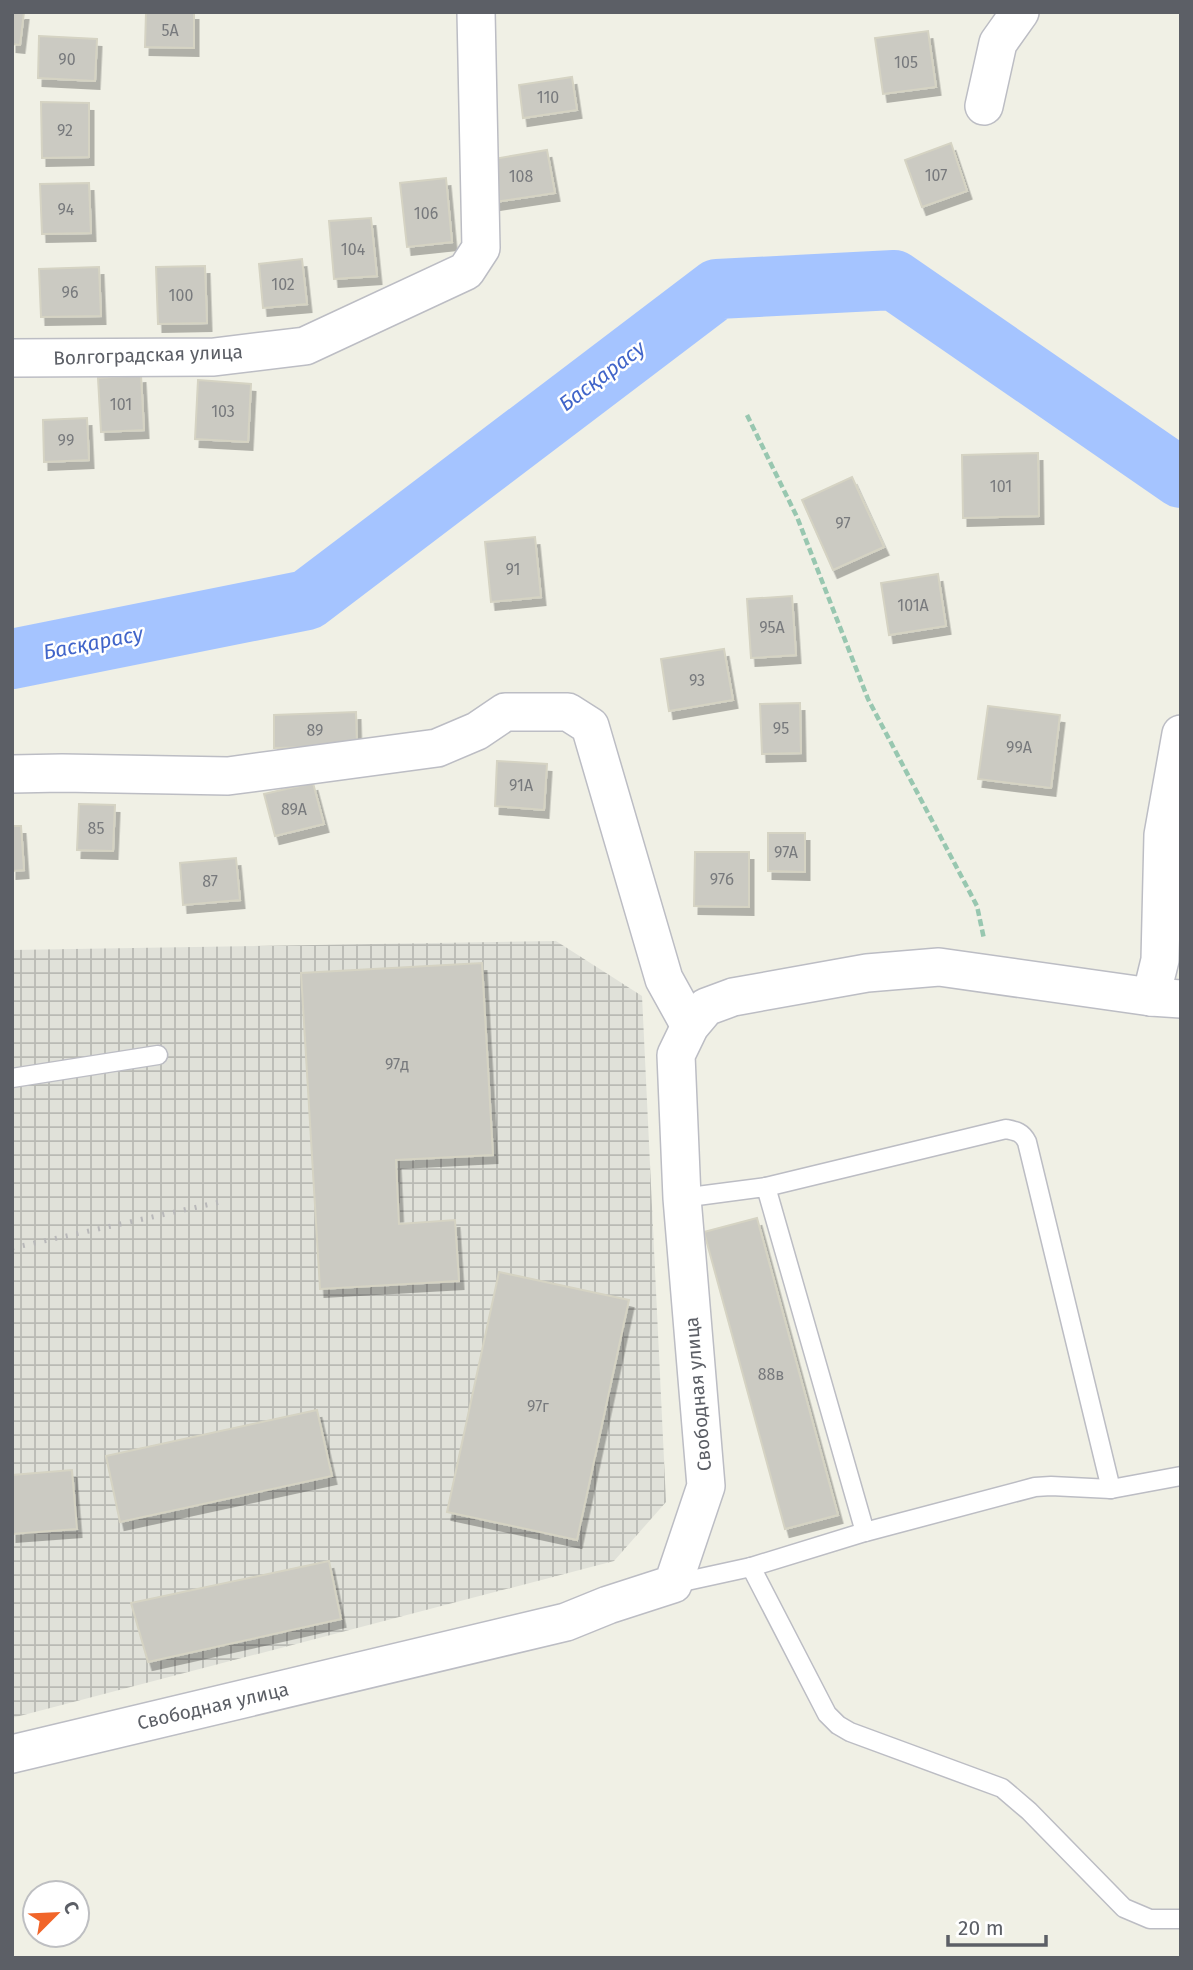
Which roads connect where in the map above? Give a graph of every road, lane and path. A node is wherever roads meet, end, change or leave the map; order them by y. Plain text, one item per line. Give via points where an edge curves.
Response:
1 (477, 12) edge
2 (1020, 12) edge
3 (984, 106) dead end
4 (12, 358) edge
5 (747, 415) dead end
6 (1181, 734) edge
7 (12, 774) edge
8 (975, 973) junction
9 (1166, 998) edge
10 (690, 1026) junction
11 (158, 1055) dead end
12 (12, 1078) edge
13 (766, 1187) junction
14 (682, 1198) junction
15 (1181, 1476) edge
16 (1111, 1489) junction
17 (864, 1532) junction
18 (751, 1567) junction
19 (673, 1584) junction
20 (12, 1754) edge
21 (1181, 1919) edge

1 - 4 street, Волгоградская улица via 481,248 466,271 305,346 214,357
2 - 3 street via 998,43
5 - 8 path via 797,517 868,699 977,906 984,938
6 - 9 street via 1163,835 1160,960
7 - 10 street via 228,776 437,748 477,731 505,712 568,712 590,726 664,979
8 - 9 street, Свободная улица
8 - 10 street, Свободная улица via 939,967 867,972 733,997 706,1007
10 - 14 street, Свободная улица via 676,1055
11 - 12 lane
13 - 14 lane
13 - 16 lane via 1006,1129 1023,1135
13 - 17 lane
14 - 19 street, Свободная улица via 706,1486
15 - 16 lane
16 - 17 lane via 1035,1488
17 - 18 lane
18 - 19 lane
18 - 21 lane via 827,1714 838,1725 1002,1788 1124,1908 1150,1919
19 - 20 street, Свободная улица via 566,1622

